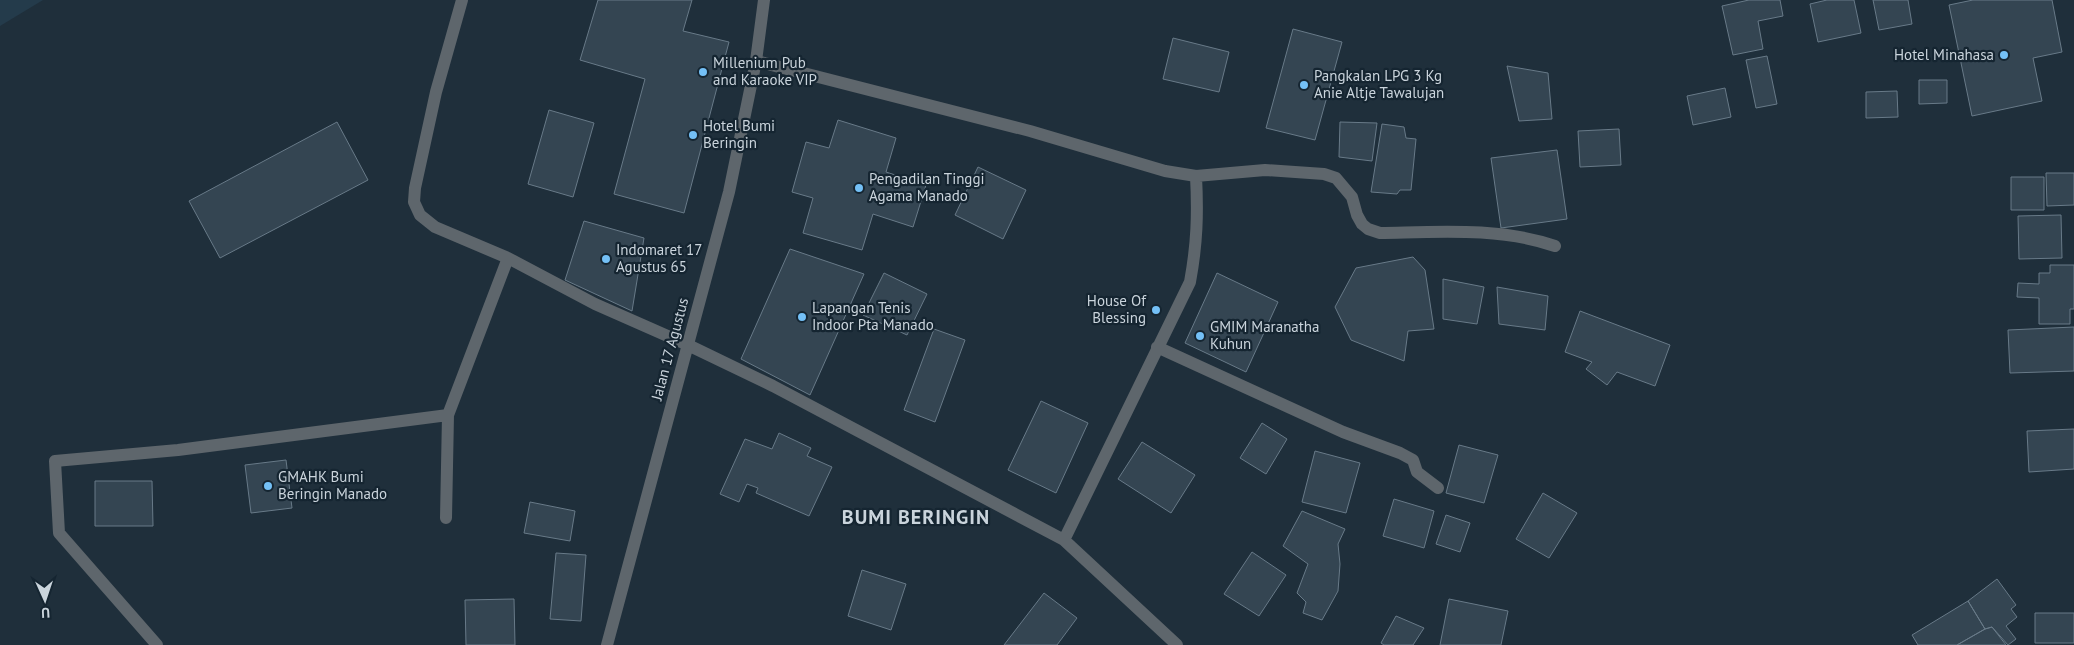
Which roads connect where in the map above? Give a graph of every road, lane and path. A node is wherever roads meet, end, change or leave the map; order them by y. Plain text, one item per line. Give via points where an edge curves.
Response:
1 (462, 0) edge
2 (764, 0) edge
3 (756, 61) junction
4 (1196, 176) junction
5 (1555, 246) dead end
6 (508, 258) junction
7 (688, 345) junction
8 (1156, 347) junction
9 (448, 415) junction
10 (1438, 488) dead end
11 (446, 518) dead end
12 (1064, 540) junction
13 (157, 645) edge
14 (608, 645) edge
15 (1178, 645) edge

1 - 6 street via 436,92 414,202 420,215 435,226
2 - 3 street, Jalan 17 Agustus
3 - 4 street via 1021,128 1140,164
3 - 7 street, Jalan 17 Agustus via 729,192
4 - 5 street via 1264,170 1324,174 1336,178 1352,197 1357,215 1368,229 1380,233 1509,235
4 - 8 street via 1199,220 1190,282
6 - 7 street via 595,304
6 - 9 street
7 - 12 street via 912,458
7 - 14 street, Jalan 17 Agustus
8 - 10 street via 1343,432 1400,453 1413,460 1417,472
8 - 12 street
9 - 11 street
9 - 13 street via 178,450 55,461 58,533
12 - 15 street

